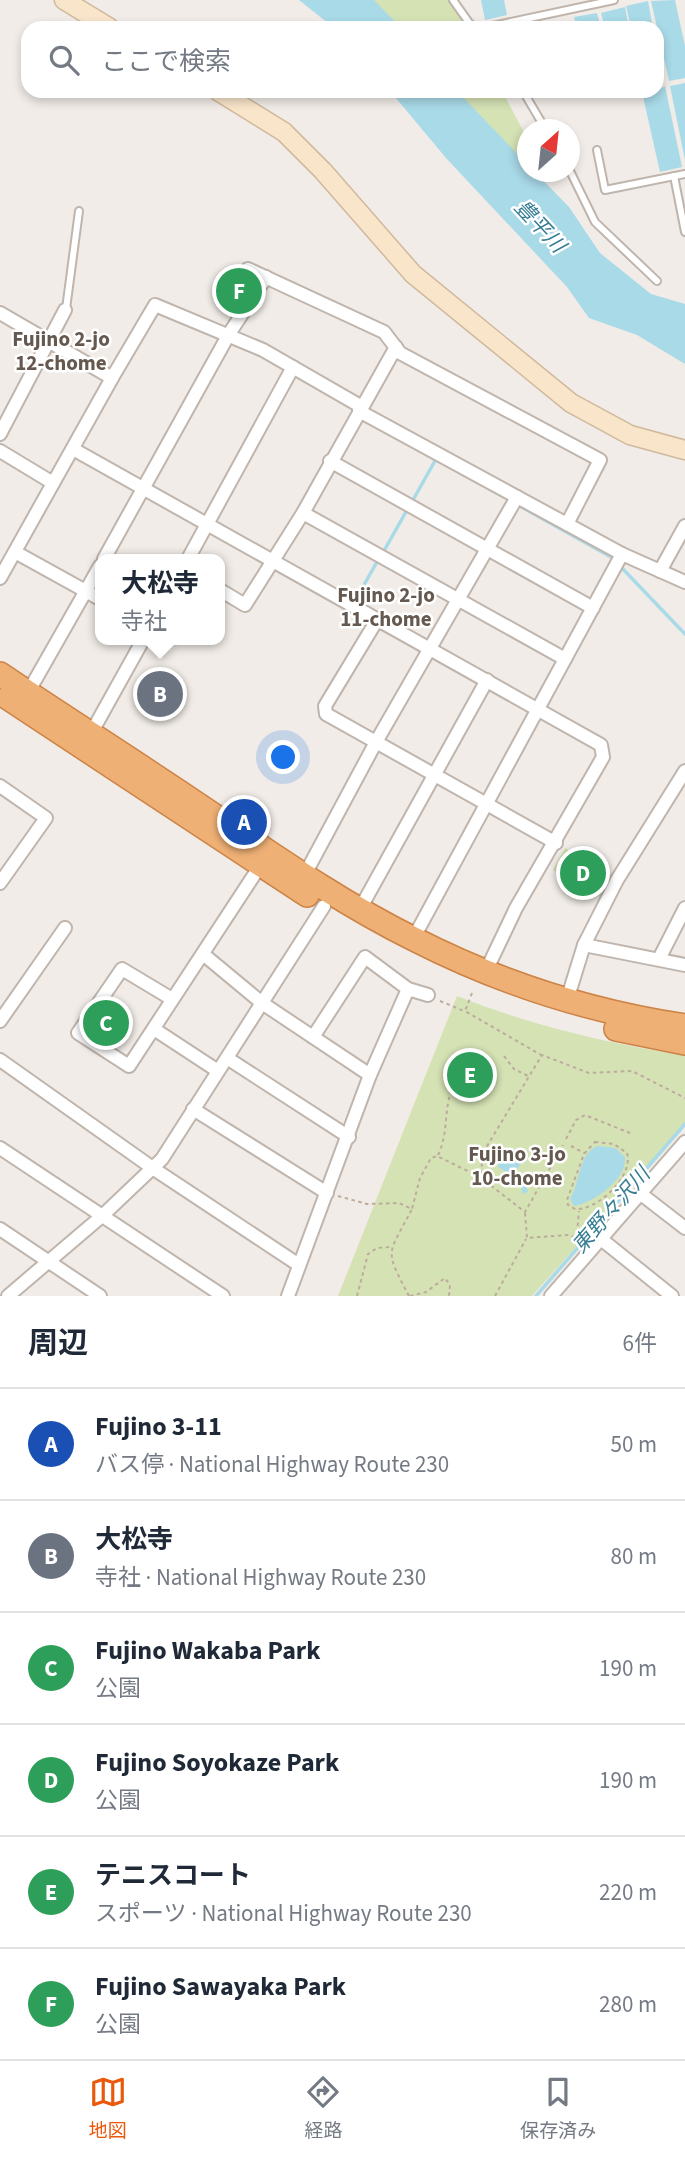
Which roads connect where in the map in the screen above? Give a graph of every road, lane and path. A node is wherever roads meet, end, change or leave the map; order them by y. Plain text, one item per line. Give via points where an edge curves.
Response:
1 (64, 0) edge
2 (453, 0) edge
3 (614, 0) edge
4 (98, 21) edge
5 (468, 21) edge
6 (514, 21) edge
7 (229, 98) edge
8 (527, 98) edge
9 (540, 119) edge
10 (597, 150) dead end
11 (685, 174) edge
12 (674, 176) junction
13 (575, 182) edge
14 (79, 211) dead end
15 (685, 232) edge
16 (248, 269) dead end
17 (265, 277) junction
18 (657, 281) dead end
19 (65, 310) joint
20 (0, 313) edge
21 (229, 334) junction
22 (50, 342) junction
23 (396, 347) junction
24 (293, 367) junction
25 (112, 379) junction
26 (360, 409) junction
27 (0, 434) edge
28 (73, 449) junction
29 (0, 450) edge
30 (685, 450) edge
31 (331, 461) junction
32 (53, 483) junction
33 (144, 489) junction
34 (517, 497) junction
35 (303, 513) junction
36 (567, 524) junction
37 (206, 525) junction
38 (685, 526) edge
39 (488, 549) junction
40 (15, 552) junction
41 (107, 554) edge
42 (191, 554) edge
43 (622, 554) junction
44 (273, 563) junction
45 (660, 571) junction
46 (95, 575) edge
47 (0, 578) edge
48 (685, 582) edge
49 (86, 591) junction
50 (225, 593) edge
51 (95, 596) edge
52 (459, 601) junction
53 (593, 608) junction
54 (377, 620) junction
55 (140, 645) edge
56 (430, 649) junction
57 (565, 659) junction
58 (0, 674) edge
59 (487, 680) junction
60 (0, 693) edge
61 (24, 699) junction
62 (538, 708) junction
63 (87, 741) junction
64 (376, 743) junction
65 (685, 771) edge
66 (434, 775) junction
67 (0, 786) edge
68 (486, 805) junction
69 (556, 843) junction
70 (260, 866) junction
71 (2, 875) edge
72 (300, 882) junction
73 (324, 906) junction
74 (685, 908) edge
75 (360, 909) junction
76 (65, 928) dead end
77 (413, 939) junction
78 (583, 945) junction
79 (203, 954) junction
80 (659, 959) junction
81 (685, 965) edge
82 (486, 971) junction
83 (408, 989) junction
84 (472, 993) dead end
85 (428, 995) joint
86 (172, 999) junction
87 (567, 1000) junction
88 (262, 1003) junction
89 (465, 1011) junction
90 (0, 1021) edge
91 (685, 1026) edge
92 (154, 1028) junction
93 (313, 1037) junction
94 (685, 1043) edge
95 (542, 1055) junction
96 (504, 1056) dead end
97 (227, 1058) junction
98 (0, 1060) edge
99 (218, 1071) junction
100 (370, 1075) junction
101 (529, 1077) junction
102 (453, 1086) dead end
103 (685, 1098) edge
104 (193, 1110) junction
105 (630, 1133) dead end
106 (349, 1137) junction
107 (566, 1139) dead end
108 (685, 1142) edge
109 (563, 1145) dead end
110 (571, 1146) dead end
111 (0, 1148) edge
112 (584, 1153) junction
113 (438, 1156) junction
114 (154, 1169) junction
115 (481, 1177) junction
116 (327, 1193) junction
117 (641, 1194) junction
118 (412, 1209) junction
119 (579, 1210) junction
120 (525, 1212) junction
121 (102, 1216) junction
122 (685, 1228) edge
123 (0, 1229) edge
124 (576, 1235) junction
125 (527, 1238) junction
126 (597, 1243) junction
127 (392, 1247) junction
128 (49, 1261) junction
129 (299, 1265) junction
130 (657, 1285) junction
131 (8, 1296) edge
132 (100, 1296) edge
133 (223, 1296) edge
134 (288, 1296) edge
135 (357, 1296) edge
136 (410, 1296) edge
137 (449, 1296) edge
138 (495, 1296) edge
139 (551, 1296) edge
140 (648, 1296) edge
141 (671, 1296) edge

1 - 4 street
2 - 5 lane
3 - 6 lane
7 - 30 street via 284,132 414,274 571,403 630,435
8 - 9 lane
10 - 12 lane via 604,190
11 - 12 lane
12 - 15 lane
13 - 18 lane via 595,222
14 - 19 lane
16 - 17 street
17 - 21 street
17 - 23 street via 384,332
19 - 22 street
20 - 22 street
21 - 24 street
21 - 25 street via 155,305
21 - 33 street
22 - 25 street
22 - 27 street
23 - 26 street
23 - 36 street via 600,460
24 - 26 street
24 - 37 street
25 - 28 street
26 - 31 street
26 - 34 street
28 - 32 street
28 - 33 street
29 - 32 street
31 - 35 street
31 - 39 street
32 - 40 street
33 - 37 street
33 - 41 street
34 - 36 street
34 - 39 street
35 - 44 street
35 - 52 street
36 - 43 street
37 - 42 street
37 - 44 street
38 - 45 street
39 - 52 street
39 - 53 street
40 - 47 street
40 - 49 street
43 - 45 street
43 - 53 street
44 - 50 street via 245,605
44 - 54 street
45 - 48 street
46 - 49 street
49 - 51 street
49 - 61 street
52 - 56 street
52 - 57 street
53 - 57 street
54 - 56 street
54 - 64 street via 325,706 327,714
55 - 63 street
56 - 59 street
56 - 64 street
57 - 62 street
58 - 61 highway
59 - 62 street
59 - 66 street
60 - 61 highway
61 - 63 highway
62 - 68 street
62 - 69 street via 601,745 603,757
63 - 70 highway
63 - 72 highway
64 - 66 street
64 - 72 street
65 - 78 street via 617,880
66 - 68 street
66 - 75 street
67 - 71 street via 46,818
68 - 69 street
68 - 77 street
69 - 82 street via 516,908
70 - 72 highway
70 - 79 street
72 - 73 highway
72 - 75 highway
73 - 88 street
73 - 94 highway via 401,950 482,986 563,1015
74 - 80 street
75 - 77 highway
76 - 90 street
77 - 82 highway
78 - 80 street
78 - 87 street
79 - 86 street
79 - 88 street
80 - 81 street
82 - 87 highway
83 - 85 street
83 - 93 street via 365,957
83 - 100 street
84 - 89 path
85 - 89 path
86 - 92 street
86 - 92 street via 122,969 78,1033 129,1066
87 - 91 highway
88 - 93 street
88 - 97 street
89 - 95 path
92 - 99 street
93 - 100 street
95 - 101 path
95 - 103 path via 589,1073 632,1072
96 - 101 path via 513,1069
97 - 99 street
97 - 106 street
98 - 114 street
99 - 104 street
100 - 106 street
101 - 115 path via 484,1151
102 - 113 path via 444,1110 446,1136
104 - 114 street
104 - 116 street
105 - 107 path via 585,1115 576,1120
106 - 116 street
108 - 117 street
109 - 120 path
110 - 112 path
111 - 121 street
112 - 119 path via 567,1200 571,1208
112 - 119 path via 595,1142 608,1143 620,1146 629,1158 615,1187
113 - 115 path
113 - 118 path via 431,1158 420,1178
114 - 121 street
114 - 129 street
115 - 120 path
116 - 118 path
116 - 129 street
117 - 122 street
117 - 126 street
118 - 127 path
119 - 124 path
120 - 125 path
121 - 128 street
121 - 133 street
123 - 128 street
124 - 125 path
124 - 126 path
125 - 138 path
126 - 130 street
126 - 139 street
127 - 135 path via 368,1254
127 - 136 path via 390,1261
128 - 131 street
128 - 132 street
129 - 134 street
130 - 140 street
130 - 141 street
136 - 137 path via 445,1279

